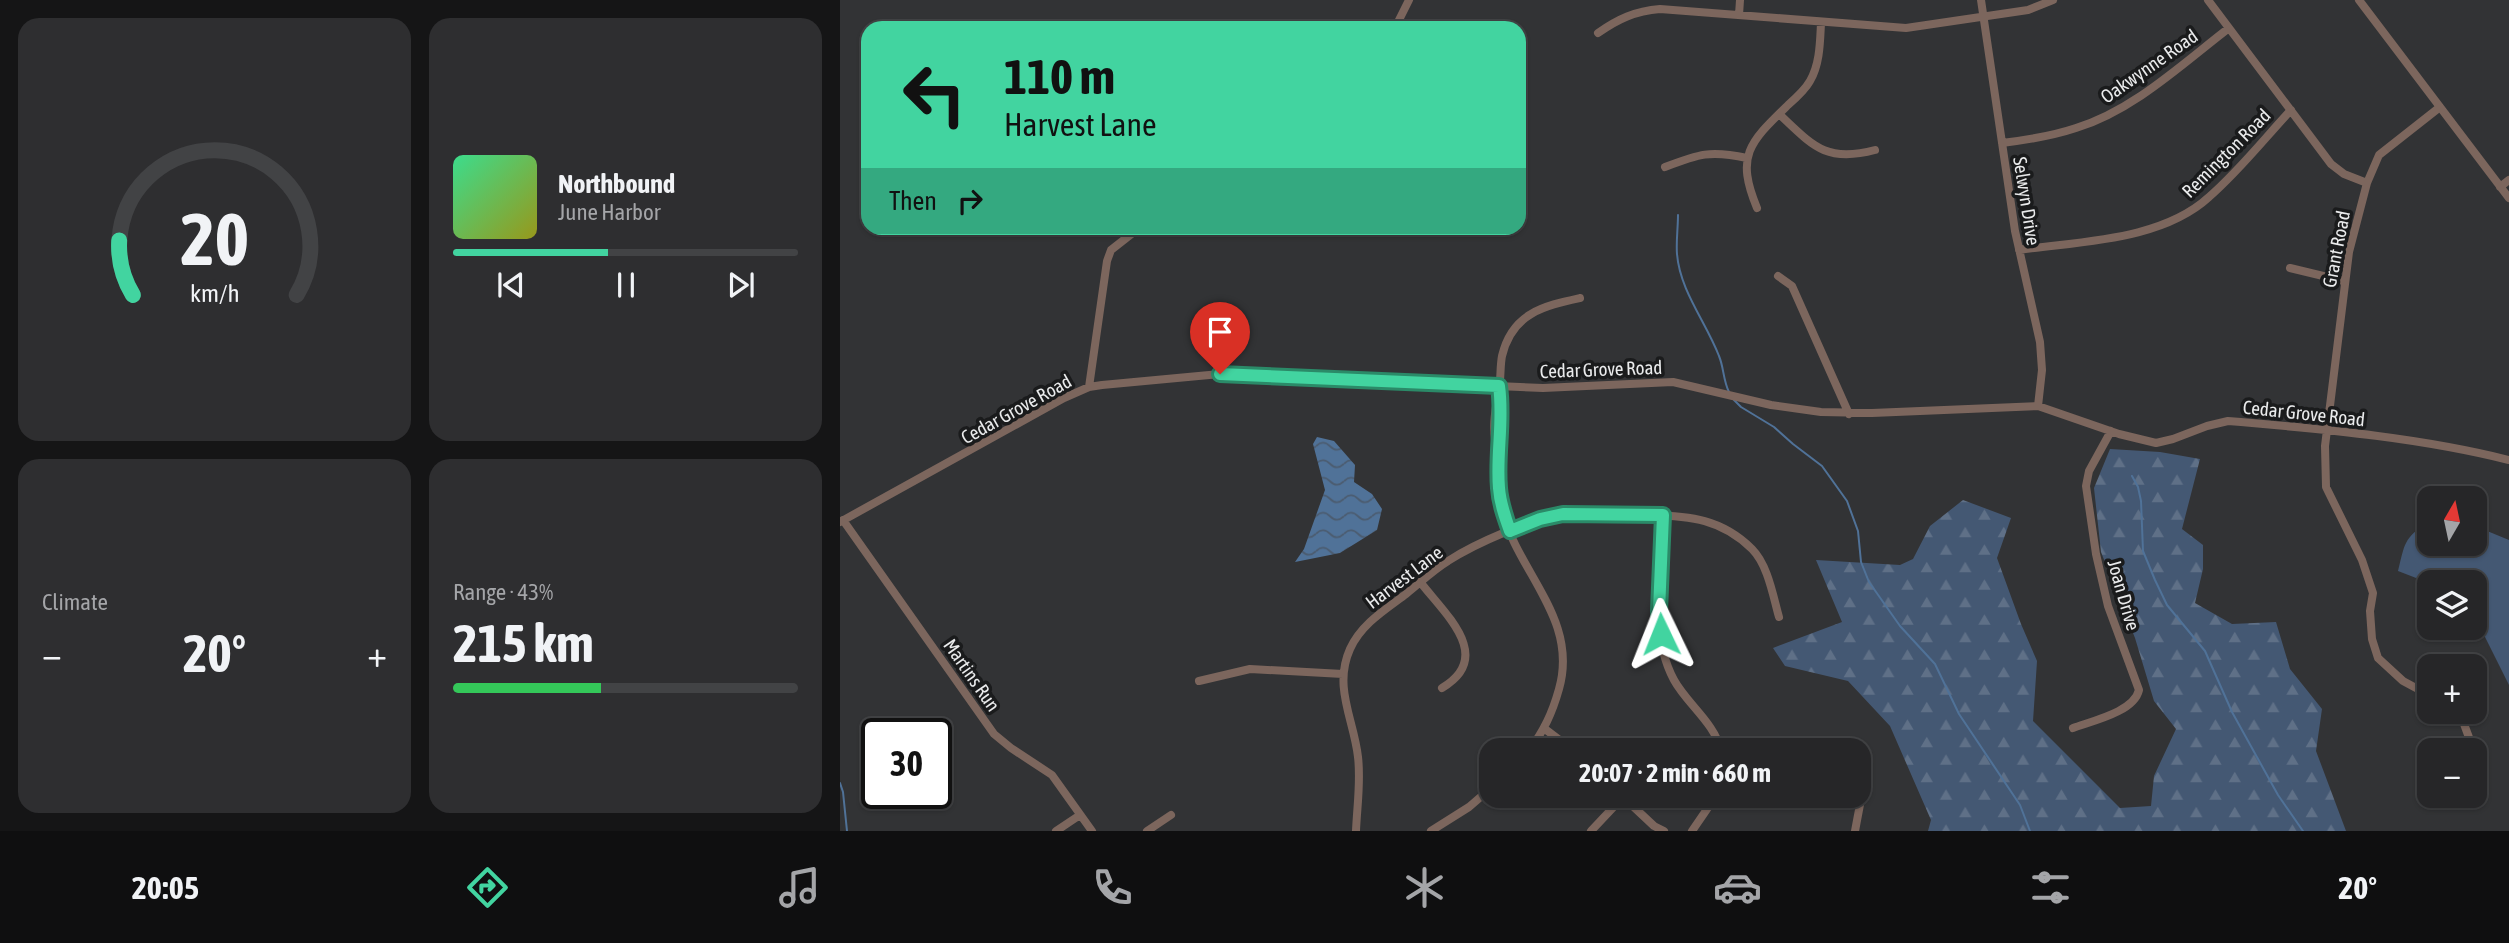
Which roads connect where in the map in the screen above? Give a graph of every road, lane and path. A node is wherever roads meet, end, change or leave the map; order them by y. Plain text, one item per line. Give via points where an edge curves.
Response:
1 (1409, 0) edge
2 (1740, 0) edge
3 (1981, 0) edge
4 (2053, 0) edge
5 (2208, 0) edge
6 (2359, 0) edge
7 (1739, 15) junction
8 (1983, 17) junction
9 (1398, 21) edge
10 (1821, 23) junction
11 (2229, 28) junction
12 (1598, 33) dead end
13 (2440, 107) junction
14 (2291, 110) junction
15 (1779, 114) junction
16 (2002, 143) junction
17 (1875, 150) dead end
18 (1747, 158) junction
19 (1665, 167) dead end
20 (2509, 180) edge
21 (2367, 183) junction
22 (2500, 187) junction
23 (2509, 198) edge
24 (1757, 208) dead end
25 (1130, 235) edge
26 (2019, 250) junction
27 (2290, 268) dead end
28 (1779, 276) dead end
29 (2344, 281) junction
30 (1580, 298) dead end
31 (1499, 386) junction
32 (1089, 387) junction
33 (2038, 406) junction
34 (1849, 414) junction
35 (2327, 430) junction
36 (2110, 431) junction
37 (2509, 460) edge
38 (1663, 515) junction
39 (841, 521) edge
40 (1510, 531) junction
41 (1421, 583) junction
42 (1779, 617) dead end
43 (1343, 674) junction
44 (1199, 681) dead end
45 (1441, 688) dead end
46 (2417, 689) edge
47 (2073, 728) dead end
48 (1545, 729) junction
49 (1538, 738) edge
50 (1557, 738) edge
51 (1715, 738) edge
52 (1479, 798) edge
53 (1613, 808) edge
54 (1635, 808) edge
55 (1708, 808) edge
56 (1859, 808) edge
57 (1080, 815) junction
58 (1171, 815) dead end
59 (1056, 831) edge
60 (1092, 831) edge
61 (1147, 831) edge
62 (1356, 831) edge
63 (1431, 831) edge
64 (1591, 831) edge
65 (1664, 831) edge
66 (1692, 831) edge
67 (1855, 831) edge

1 - 9 street
2 - 7 street
3 - 8 street, Selwyn Drive
4 - 8 street via 2028,10
5 - 11 street
6 - 13 street
7 - 10 street
7 - 12 street via 1643,10
8 - 10 street via 1906,28
8 - 16 street, Selwyn Drive
10 - 15 street via 1815,73
11 - 14 street
11 - 16 street, Oakwynne Road via 2101,119 2050,136
13 - 21 street, Grant Road via 2379,155
13 - 22 street
14 - 21 street via 2332,164
14 - 26 street, Remington Road via 2209,198 2183,216 2138,232
15 - 17 street via 1823,151 1854,156
15 - 18 street via 1756,138
16 - 26 street, Selwyn Drive
18 - 19 street via 1709,153
18 - 24 street via 1747,181
20 - 22 street
21 - 29 street, Grant Road
22 - 23 street
25 - 32 street via 1111,250 1107,261
26 - 33 street, Selwyn Drive via 2040,342
27 - 29 street
28 - 34 street via 1792,286
29 - 35 street, Grant Road
30 - 31 street via 1540,308 1516,326 1505,345
31 - 32 street, Cedar Grove Road via 1220,374
31 - 34 street, Cedar Grove Road via 1577,388 1673,382 1783,407
31 - 40 street via 1493,439 1499,454 1502,509
32 - 39 street, Cedar Grove Road
33 - 34 street, Cedar Grove Road
33 - 36 street, Cedar Grove Road
35 - 36 street, Cedar Grove Road via 2228,421 2156,443
35 - 37 street, Cedar Grove Road
35 - 46 street, Grant Road via 2326,487 2368,575 2372,639 2378,658
36 - 47 street, Joan Drive via 2088,471 2086,486 2108,606 2139,690 2128,707
38 - 40 street, Harvest Lane via 1563,514
38 - 42 street, Harvest Lane via 1715,523 1736,535 1754,551
38 - 51 street via 1659,611 1665,659 1684,696
39 - 57 street, Martins Run via 994,734 1052,775
40 - 41 street, Harvest Lane via 1448,561
40 - 48 street via 1548,604 1564,652 1563,675
41 - 43 street, Harvest Lane via 1362,631 1350,649
41 - 45 street via 1464,642 1462,670
43 - 44 street via 1250,669
43 - 62 street, Harvest Lane via 1359,776
48 - 49 street
48 - 50 street
52 - 63 street
53 - 64 street
54 - 65 street
55 - 66 street
56 - 67 street
57 - 59 street
57 - 60 street, Martins Run
58 - 61 street

